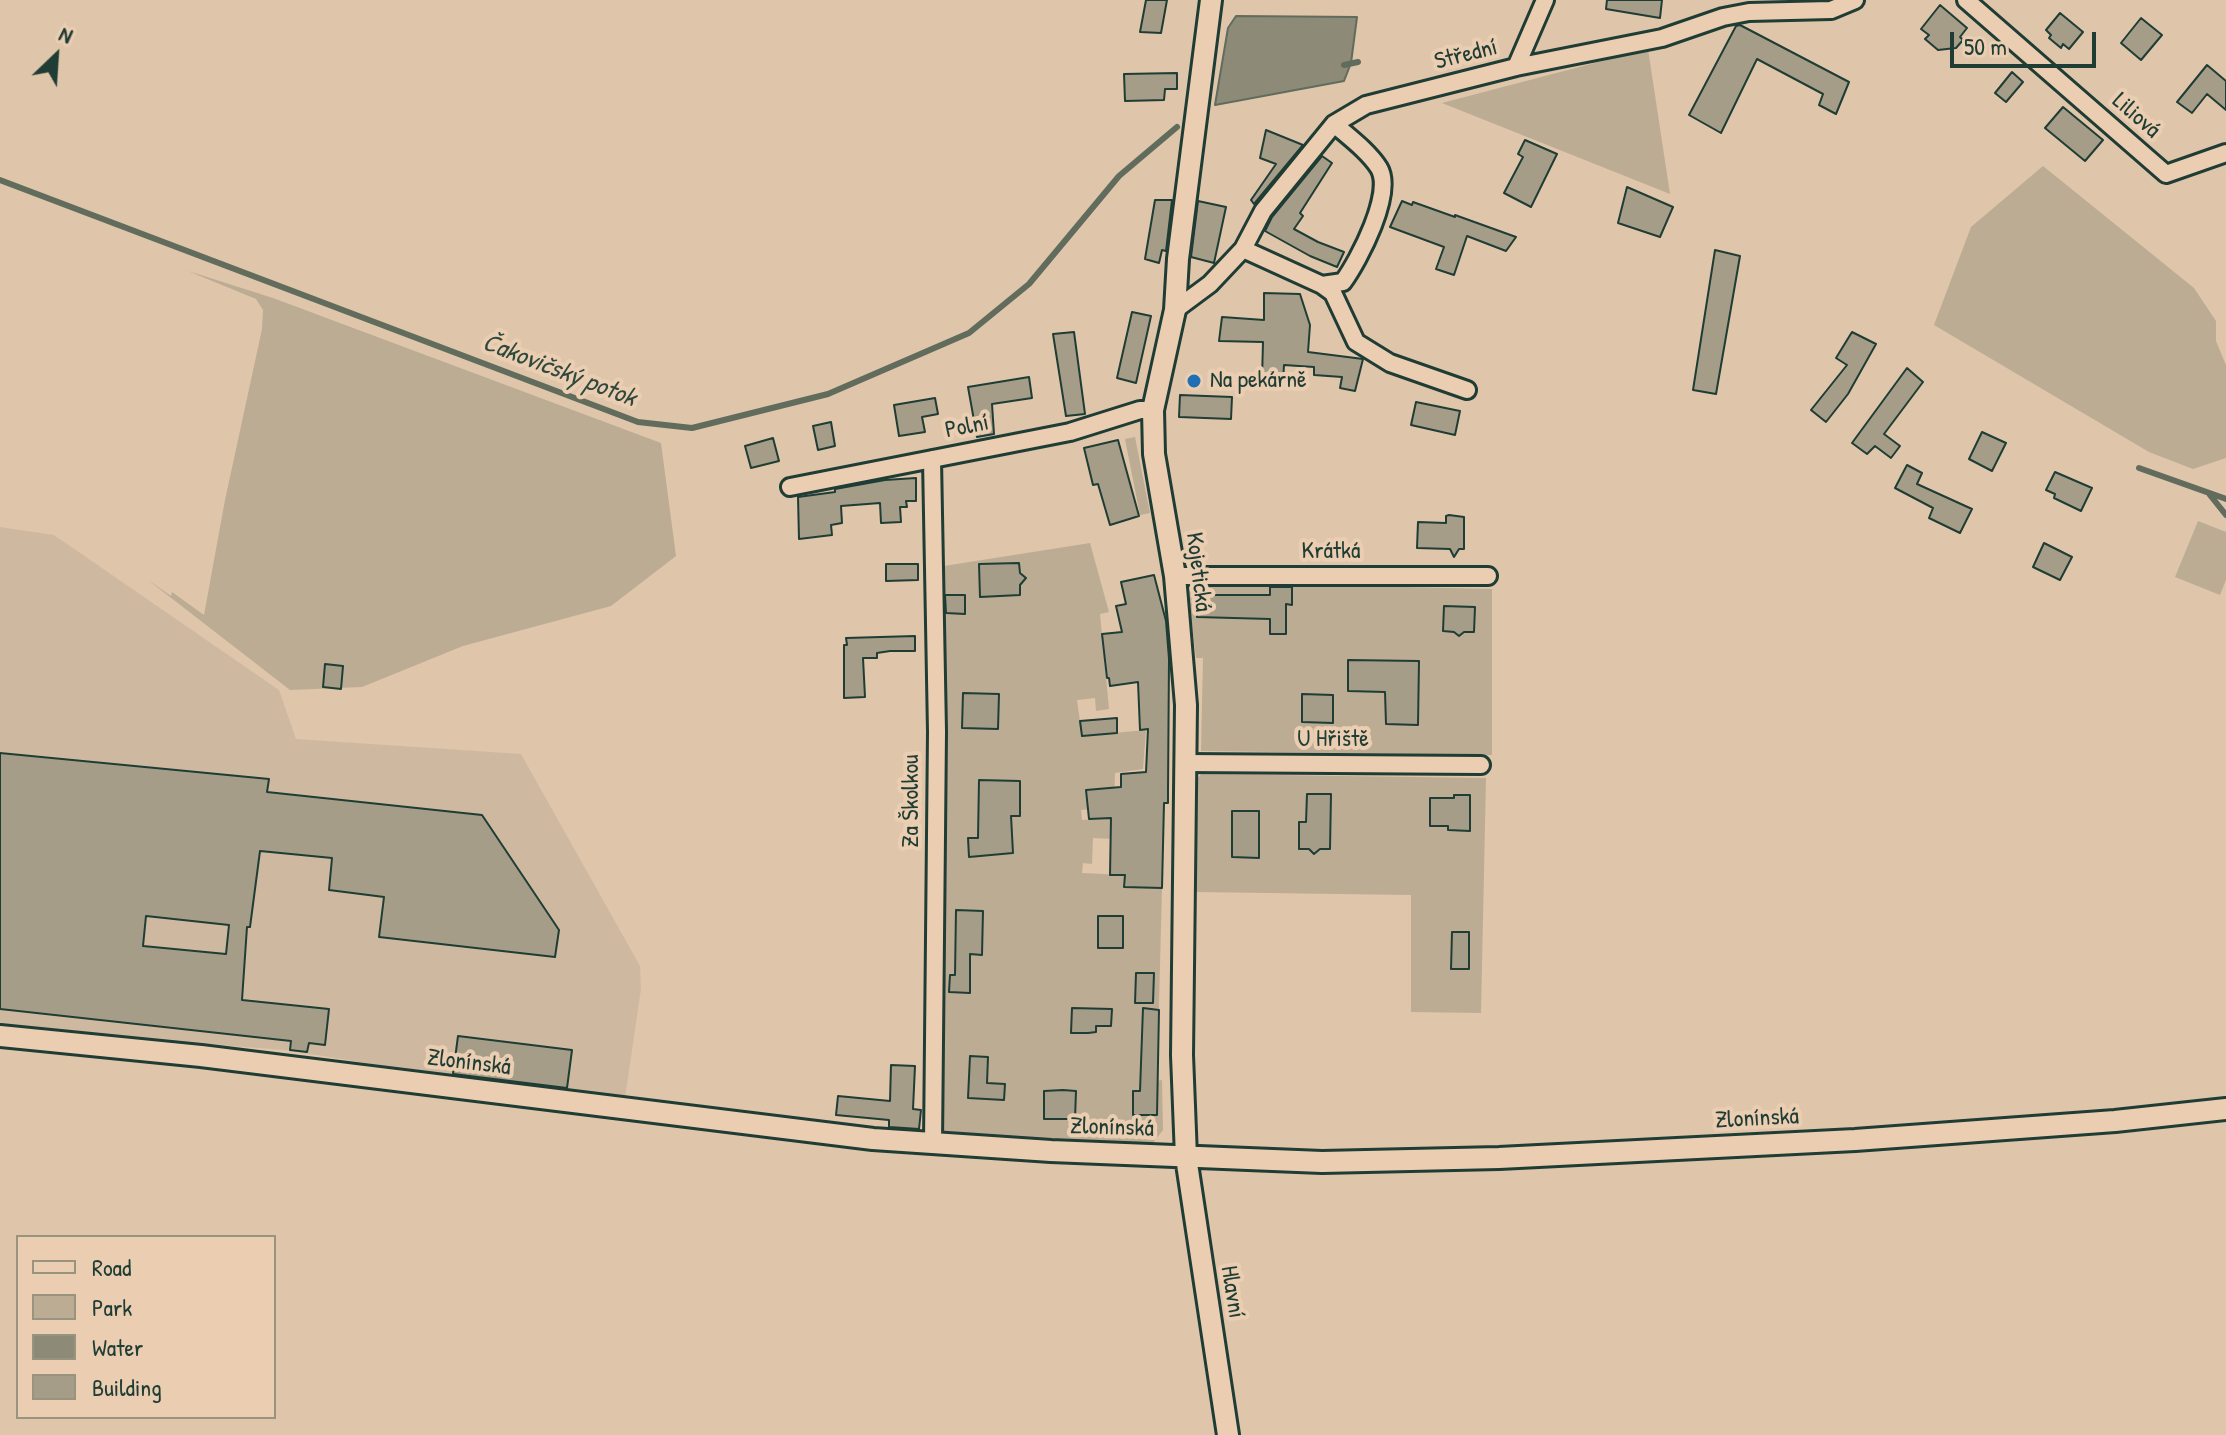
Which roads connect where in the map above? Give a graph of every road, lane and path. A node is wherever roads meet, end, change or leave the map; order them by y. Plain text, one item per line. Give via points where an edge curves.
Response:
1 (1211, 0) edge
2 (1545, 0) edge
3 (1855, 0) edge
4 (1966, 0) edge
5 (1516, 67) junction
6 (1334, 124) junction
7 (2226, 153) edge
8 (1243, 249) junction
9 (1322, 285) junction
10 (1175, 310) junction
11 (1467, 390) dead end
12 (1153, 410) junction
13 (932, 459) junction
14 (790, 487) dead end
15 (1175, 576) junction
16 (1488, 576) dead end
17 (1185, 763) junction
18 (1481, 765) dead end
19 (0, 1036) edge
20 (2226, 1109) edge
21 (933, 1143) junction
22 (1186, 1157) junction
23 (1228, 1435) edge

1 - 10 street, Kojetická
2 - 5 street
3 - 5 street, Střední via 1831,10 1723,17 1662,38
4 - 7 street, Liliová via 2166,174
5 - 6 street, Střední via 1366,105
6 - 8 street, Střední via 1263,211
6 - 9 street via 1379,168 1384,183 1381,203 1351,271 1343,282
8 - 9 street
8 - 10 street, Střední via 1210,284
9 - 11 street via 1333,293 1356,342 1390,363
10 - 12 street, Kojetická
12 - 13 street, Polní
12 - 15 street, Kojetická via 1154,454
13 - 14 street, Polní
13 - 21 street, Za Školkou via 937,732
15 - 16 street, Krátká
15 - 17 street, Kojetická via 1186,705
17 - 18 street, U Hřiště
17 - 22 street, Kojetická
19 - 21 street, Zlonínská
20 - 22 street, Zlonínská via 1855,1140 1499,1158 1322,1162
21 - 22 street, Zlonínská
22 - 23 street, Hlavní

